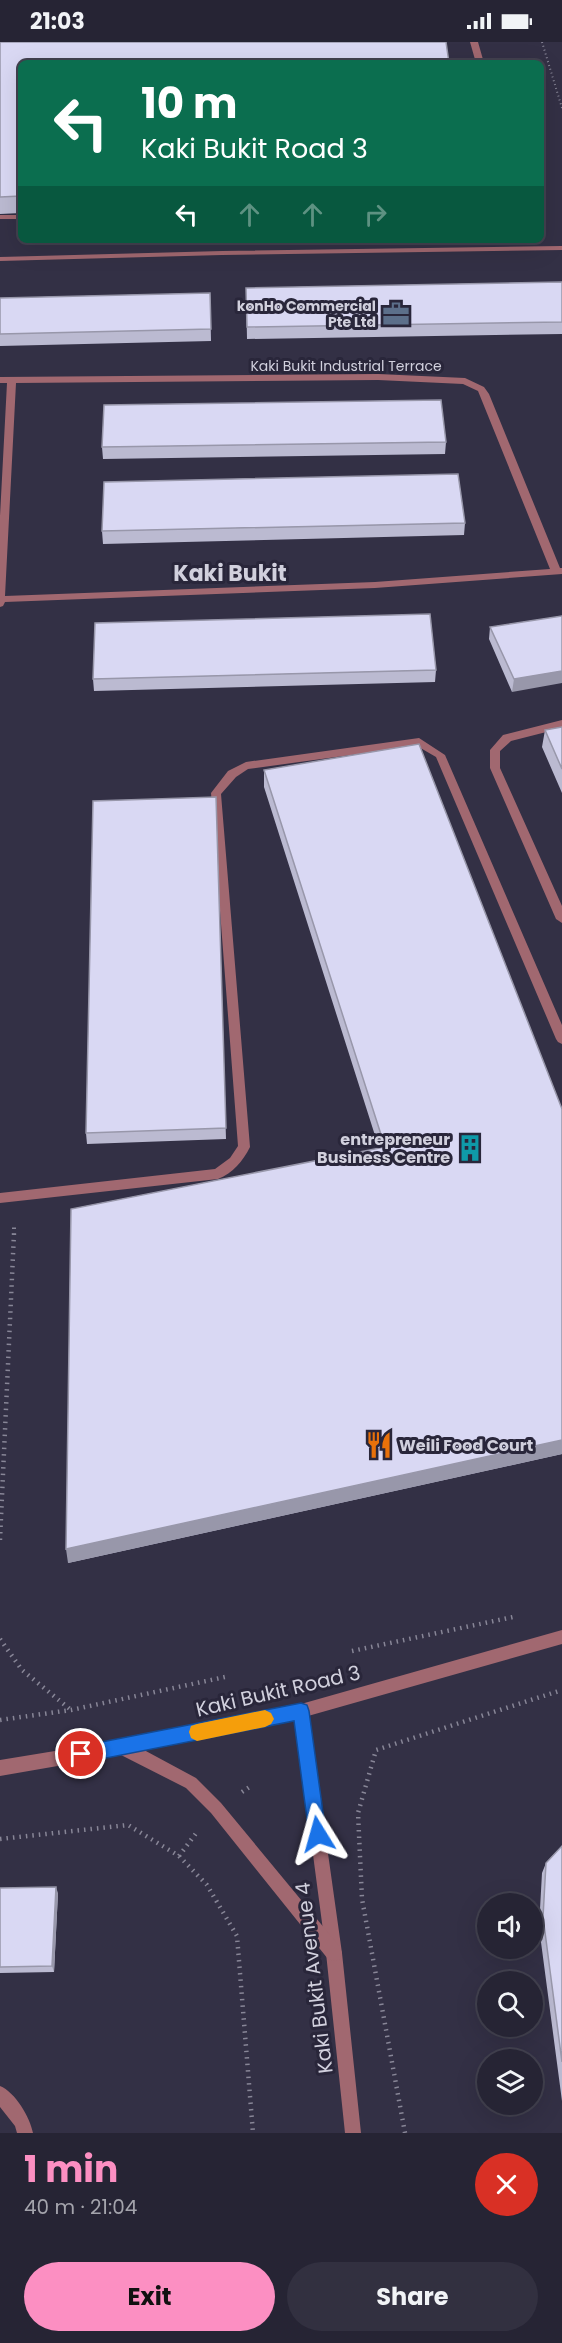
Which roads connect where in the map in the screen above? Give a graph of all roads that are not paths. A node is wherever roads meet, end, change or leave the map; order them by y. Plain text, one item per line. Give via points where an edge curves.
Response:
1 (474, 42) edge
2 (479, 60) edge
3 (0, 217) edge
4 (18, 217) edge
5 (562, 248) edge
6 (0, 260) edge
7 (0, 380) edge
8 (12, 380) junction
9 (559, 571) edge
10 (0, 601) edge
11 (562, 724) edge
12 (562, 919) edge
13 (562, 1039) edge
14 (0, 1198) edge
15 (562, 1637) edge
16 (301, 1711) junction
17 (122, 1747) junction
18 (0, 1768) edge
19 (334, 1953) junction
20 (0, 2094) edge
21 (25, 2133) edge
22 (353, 2133) edge

1 - 2 street
3 - 4 street
5 - 6 street
7 - 8 street, Kaki Bukit Industrial Terrace
8 - 9 street, Kaki Bukit Industrial Terrace via 378,377 474,384 485,394
8 - 10 street, Kaki Bukit Industrial Terrace
9 - 10 street, Kaki Bukit Industrial Terrace via 375,585
11 - 12 street via 507,738 495,750 495,768
13 - 14 street via 440,755 419,742 246,766 232,774 216,793 244,1146 234,1162 218,1174
15 - 16 street, Kaki Bukit Road 3
16 - 17 street, Kaki Bukit Road 3
16 - 19 street, Kaki Bukit Avenue 4
17 - 18 street, Kaki Bukit Road 3
17 - 19 street via 190,1783 216,1808
19 - 22 street, Kaki Bukit Avenue 4
20 - 21 street via 23,2122

